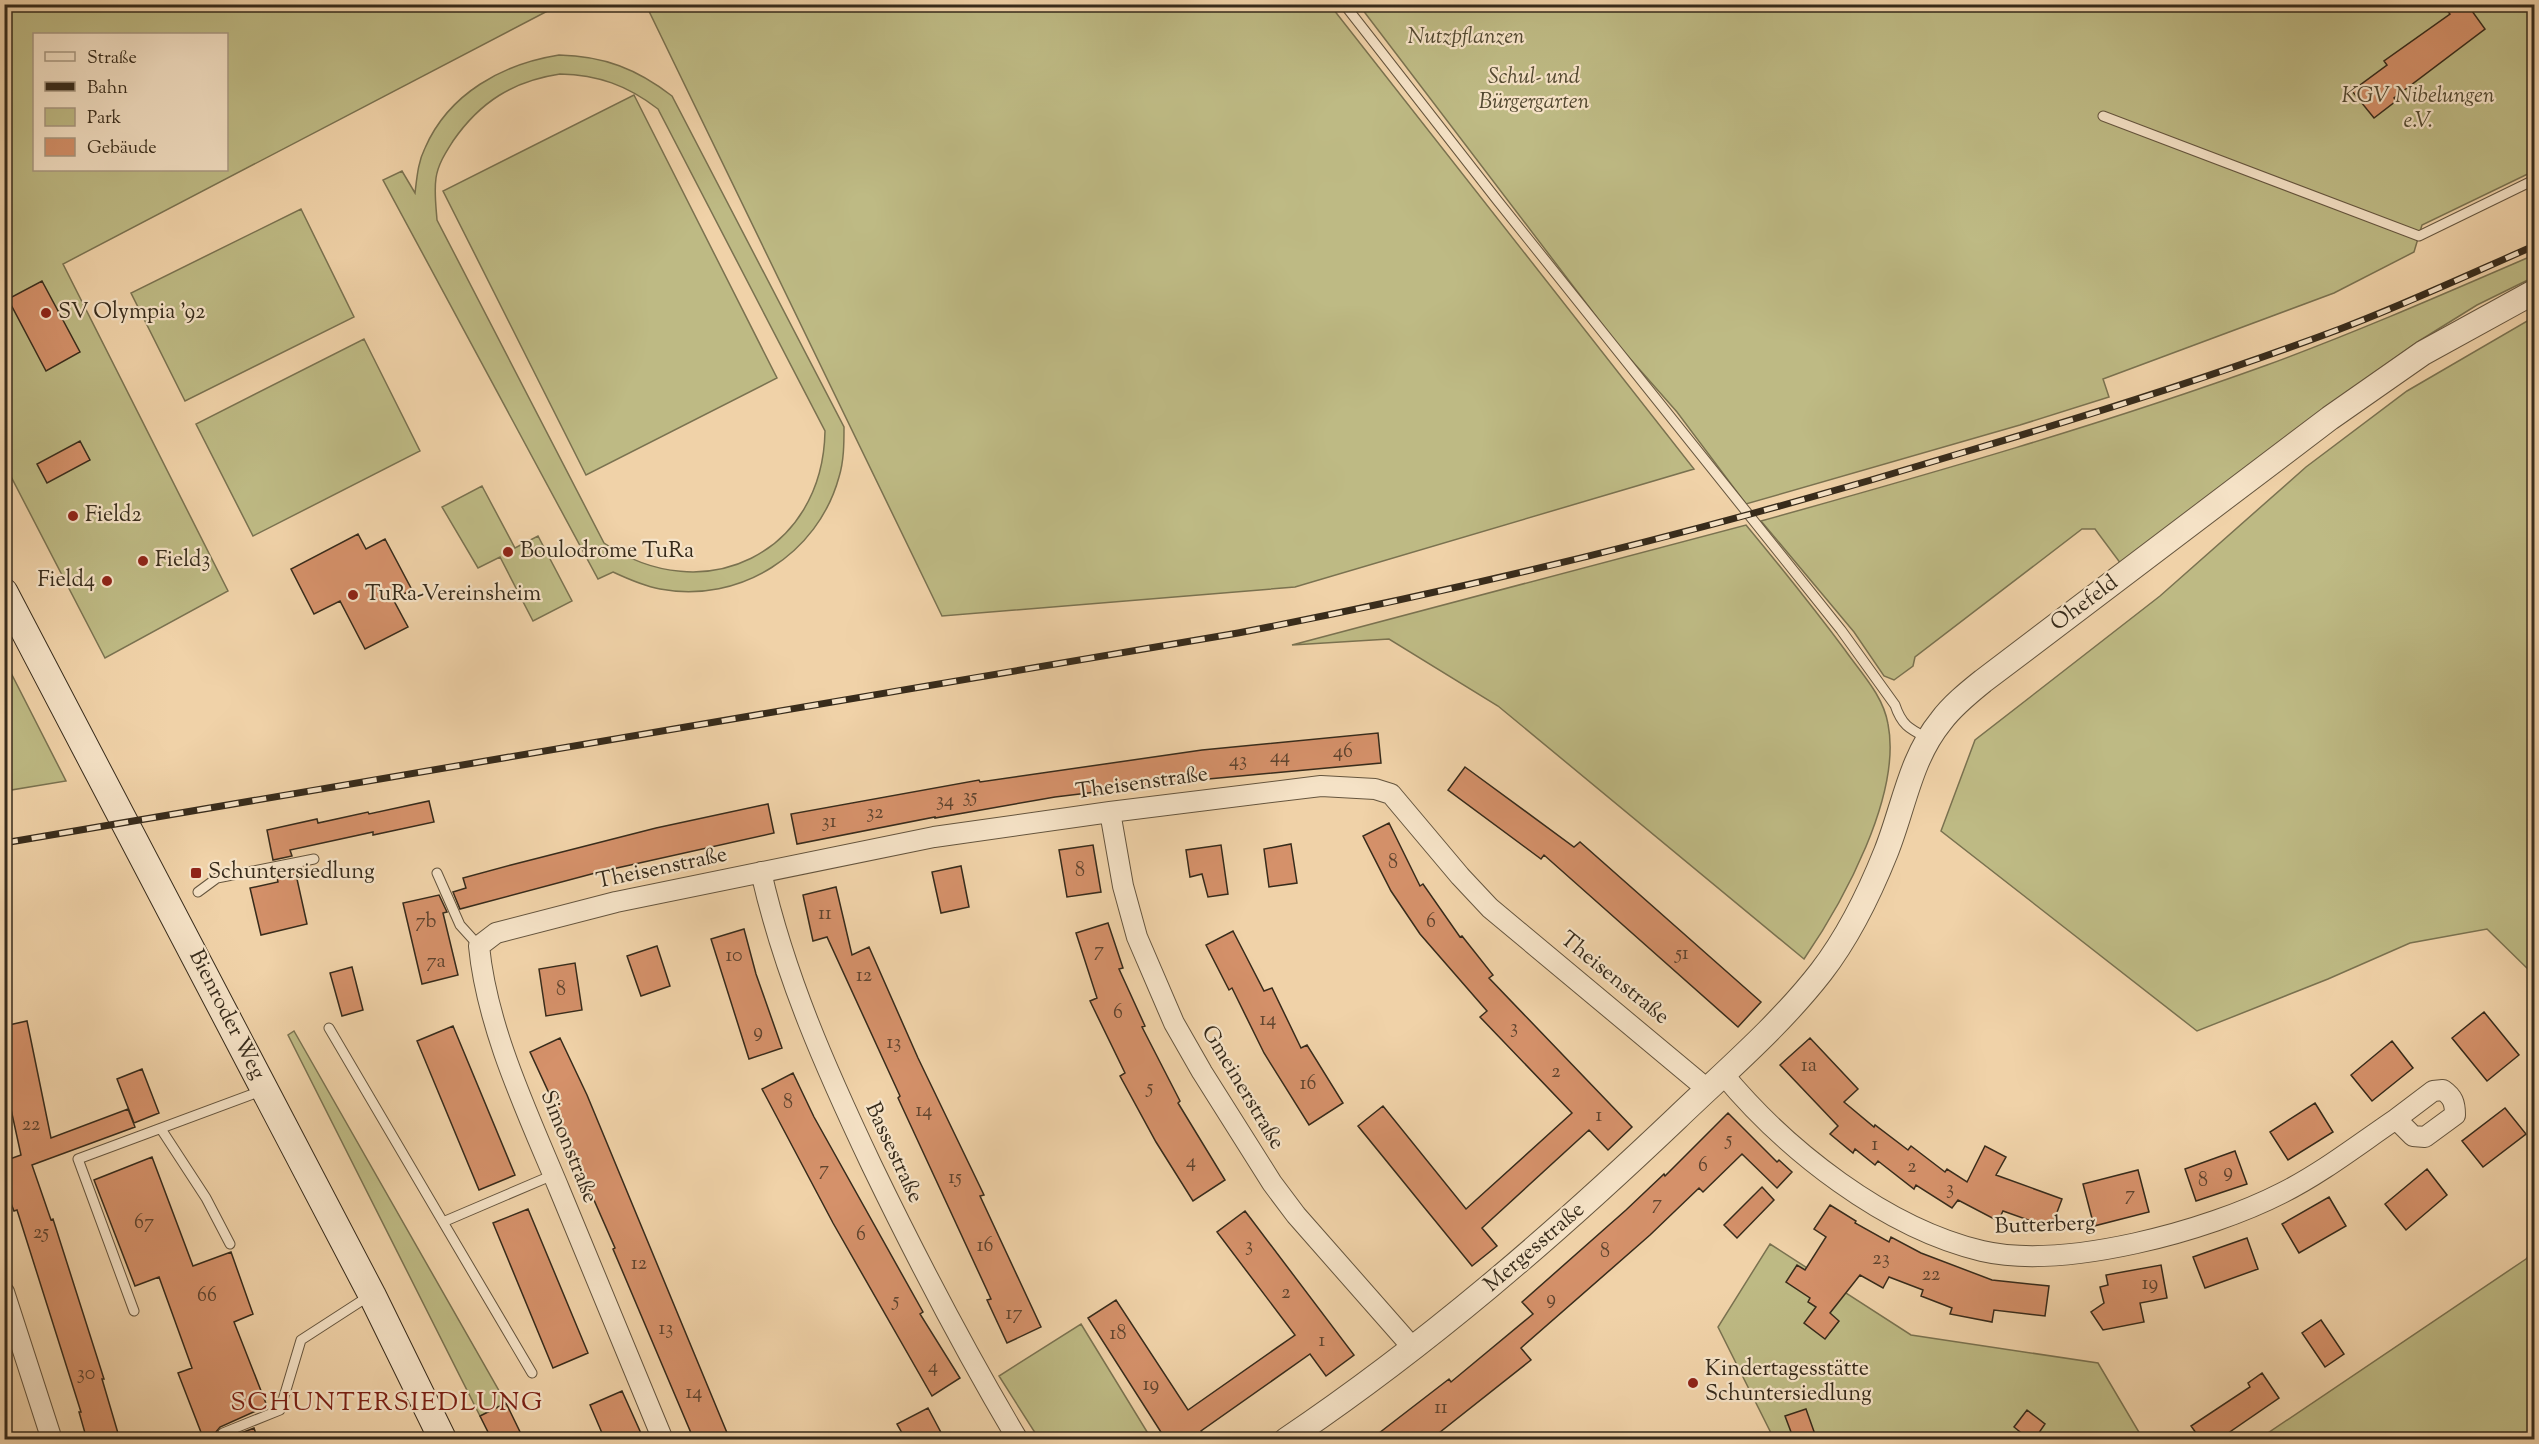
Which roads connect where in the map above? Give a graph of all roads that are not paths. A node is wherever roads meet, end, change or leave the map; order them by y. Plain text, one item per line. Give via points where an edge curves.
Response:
1 (1344, 4) edge
2 (2103, 116) dead end
3 (2535, 180) edge
4 (2535, 291) edge
5 (4, 592) edge
6 (1929, 739) junction
7 (1110, 812) junction
8 (314, 859) dead end
9 (761, 872) junction
10 (437, 873) dead end
11 (198, 892) dead end
12 (479, 946) junction
13 (329, 1028) dead end
14 (1766, 1034) joint
15 (1715, 1081) junction
16 (264, 1090) junction
17 (2396, 1119) dead end
18 (161, 1129) junction
19 (554, 1175) junction
20 (443, 1222) junction
21 (230, 1244) dead end
22 (4, 1292) edge
23 (372, 1295) junction
24 (134, 1311) dead end
25 (1413, 1348) junction
26 (532, 1373) dead end
27 (52, 1440) edge
28 (225, 1440) edge
29 (443, 1440) edge
30 (663, 1440) edge
31 (1018, 1440) edge
32 (1286, 1440) edge

1 - 6 lane via 1841,630 1895,705 1900,719
2 - 3 lane via 2419,236
4 - 6 street, Ohefeld via 2423,353 2330,418 1983,681 1941,720
5 - 16 main road, Bienroder Weg
6 - 14 street, Ohefeld via 1914,767 1887,851 1845,933 1822,971
7 - 9 street, Theisenstraße via 934,837
7 - 15 street, Theisenstraße via 1321,786 1375,789 1391,794 1491,908
7 - 25 street, Gmeinerstraße via 1137,937 1174,1023 1272,1183
8 - 11 lane via 217,878
9 - 12 street, Theisenstraße via 530,923 496,933
9 - 31 street, Bassestraße via 801,1007 826,1066 900,1224 980,1377
10 - 12 lane via 460,925
12 - 19 street, Simonstraße via 491,1008 522,1101
13 - 20 lane
14 - 15 street, Mergesstraße
15 - 17 street, Butterberg via 1740,1094 1815,1163 1877,1206 1945,1240 2017,1255 2099,1250 2218,1221 2283,1193
15 - 25 street, Mergesstraße via 1578,1211 1472,1303
16 - 18 lane
16 - 23 main road, Bienroder Weg
18 - 21 lane via 206,1198
18 - 24 lane via 78,1159
19 - 20 lane
19 - 30 street, Simonstraße
20 - 26 lane
22 - 27 street
23 - 28 lane via 301,1340 280,1410 223,1433
23 - 29 main road, Bienroder Weg
25 - 32 street, Mergesstraße

